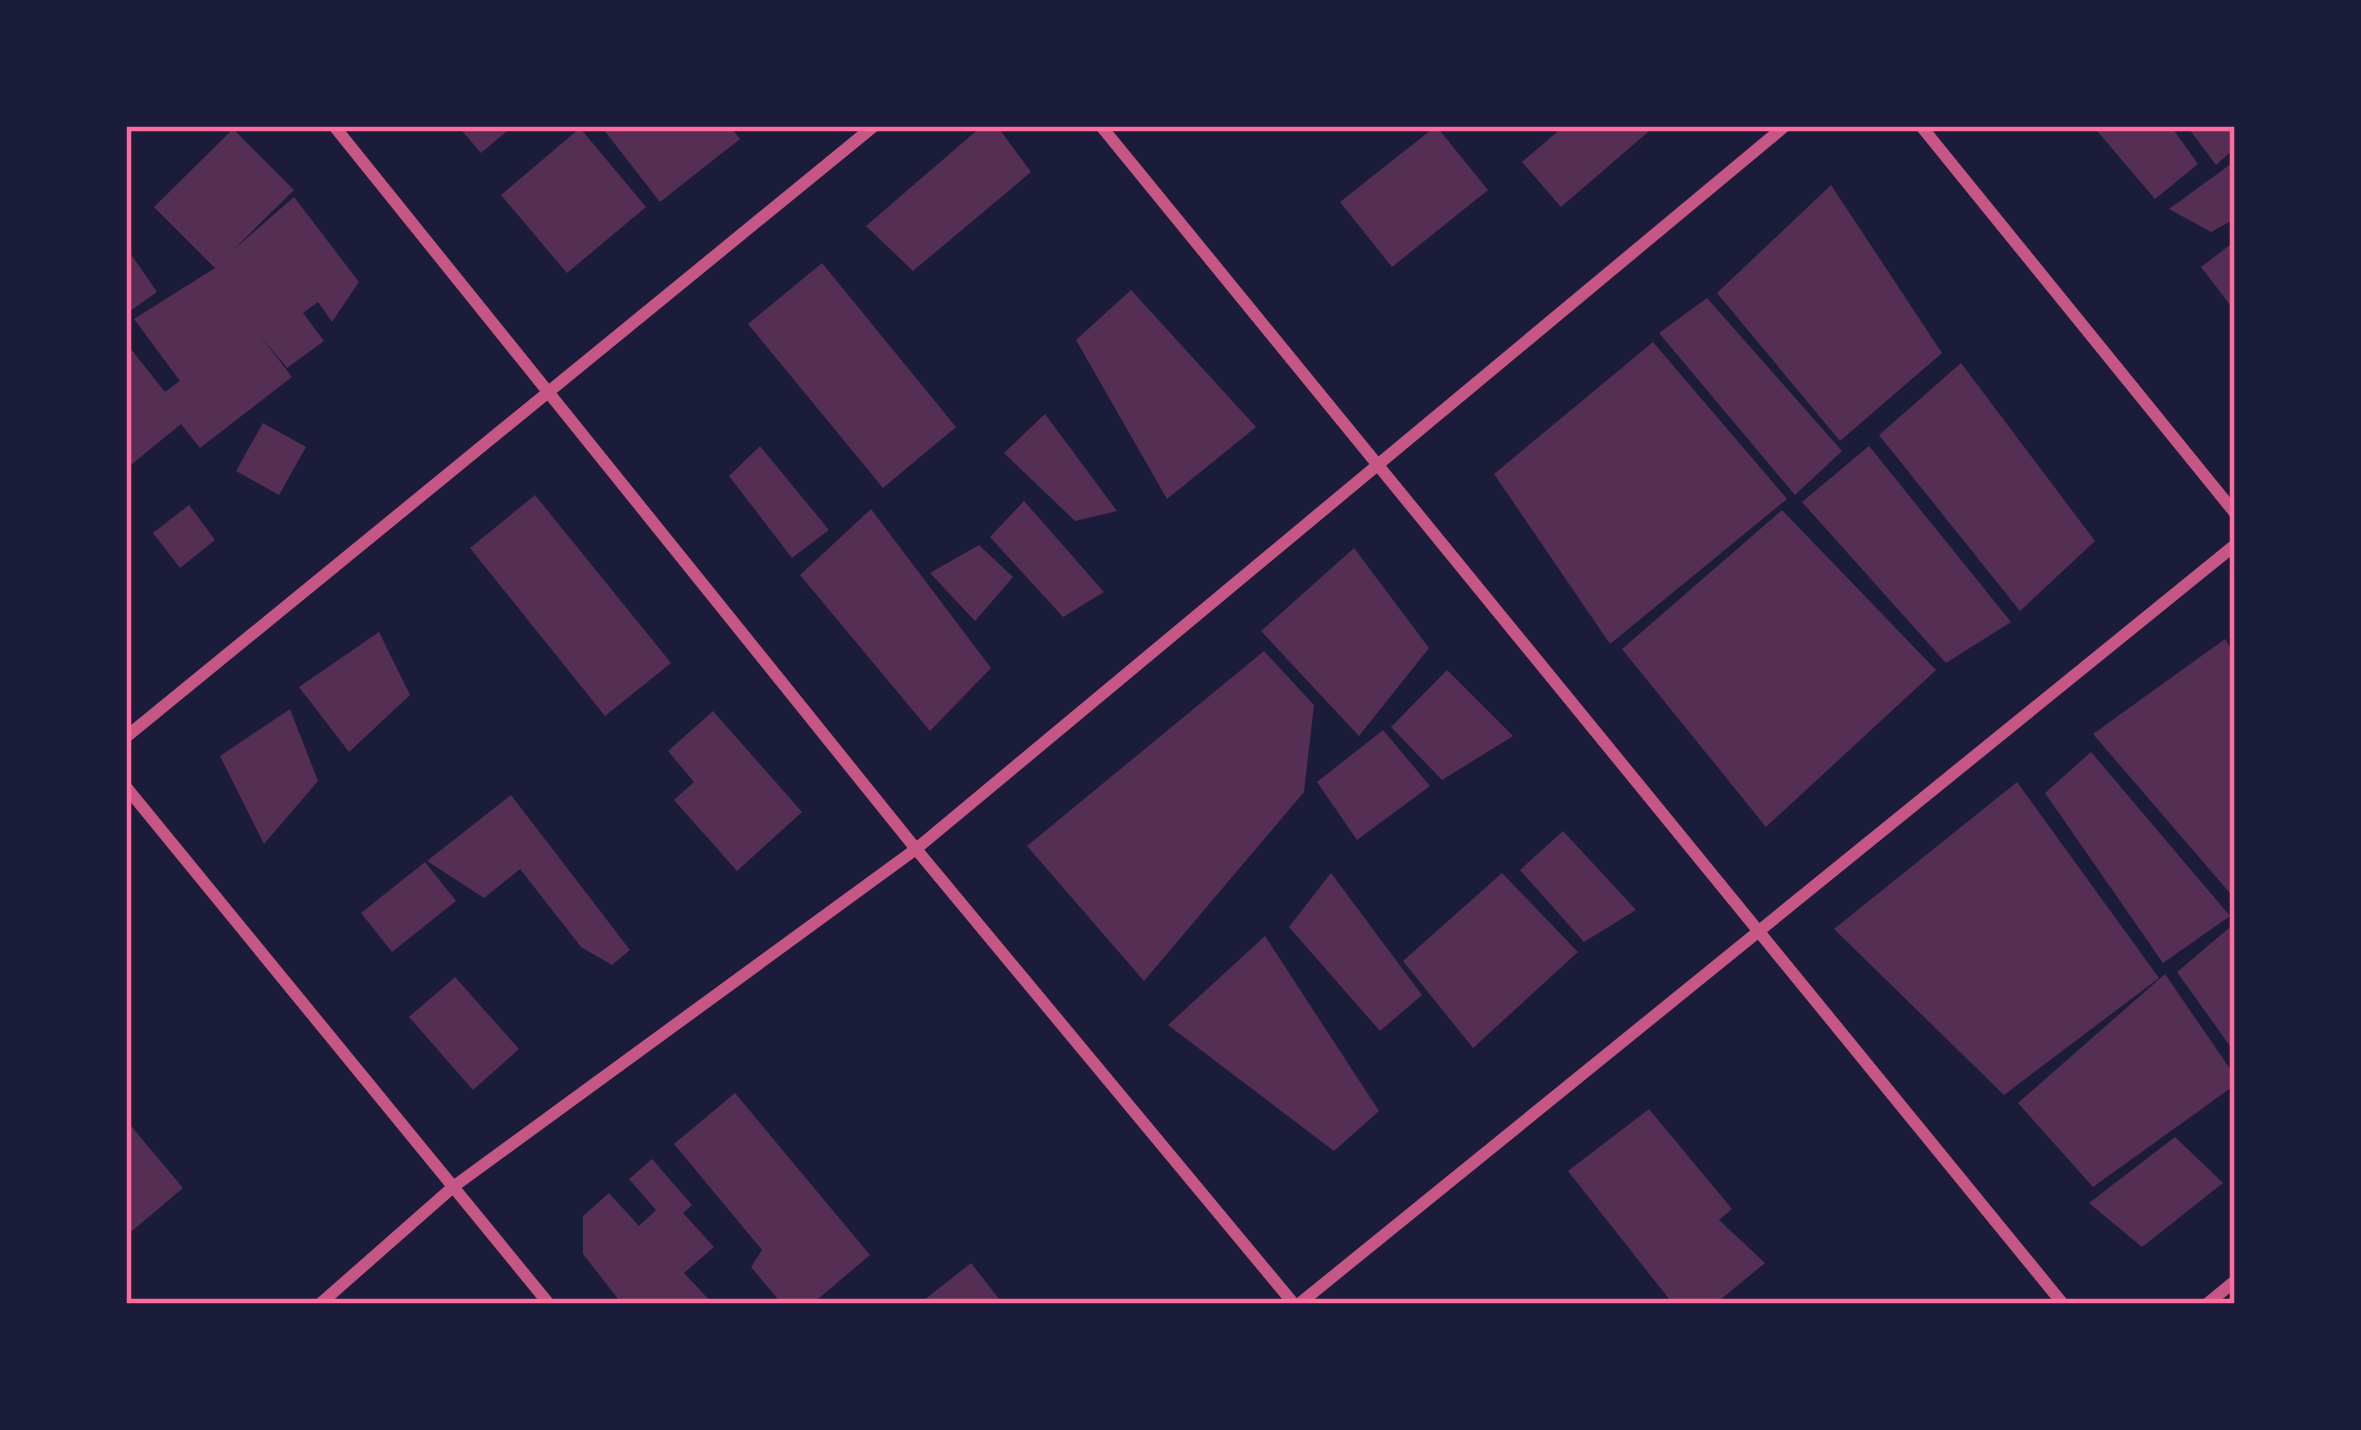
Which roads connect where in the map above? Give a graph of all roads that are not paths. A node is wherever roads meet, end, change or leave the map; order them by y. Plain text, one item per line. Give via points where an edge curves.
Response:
1 (334, 126) edge
2 (874, 126) edge
3 (1101, 126) edge
4 (1785, 126) edge
5 (1921, 126) edge
6 (550, 390) junction
7 (1377, 462) junction
8 (2235, 513) edge
9 (2235, 545) edge
10 (126, 737) edge
11 (126, 787) edge
12 (916, 849) junction
13 (1758, 932) junction
14 (453, 1187) junction
15 (2235, 1281) edge
16 (320, 1304) edge
17 (549, 1304) edge
18 (1297, 1304) edge
19 (2063, 1304) edge
20 (2207, 1304) edge

1 - 6 street
2 - 6 street
3 - 7 street
4 - 7 street
5 - 8 street
6 - 10 street
6 - 12 street
7 - 12 street
7 - 13 street
9 - 13 street
11 - 14 street
12 - 14 street
12 - 18 street
13 - 18 street
13 - 19 street
14 - 16 street
14 - 17 street
15 - 20 street

